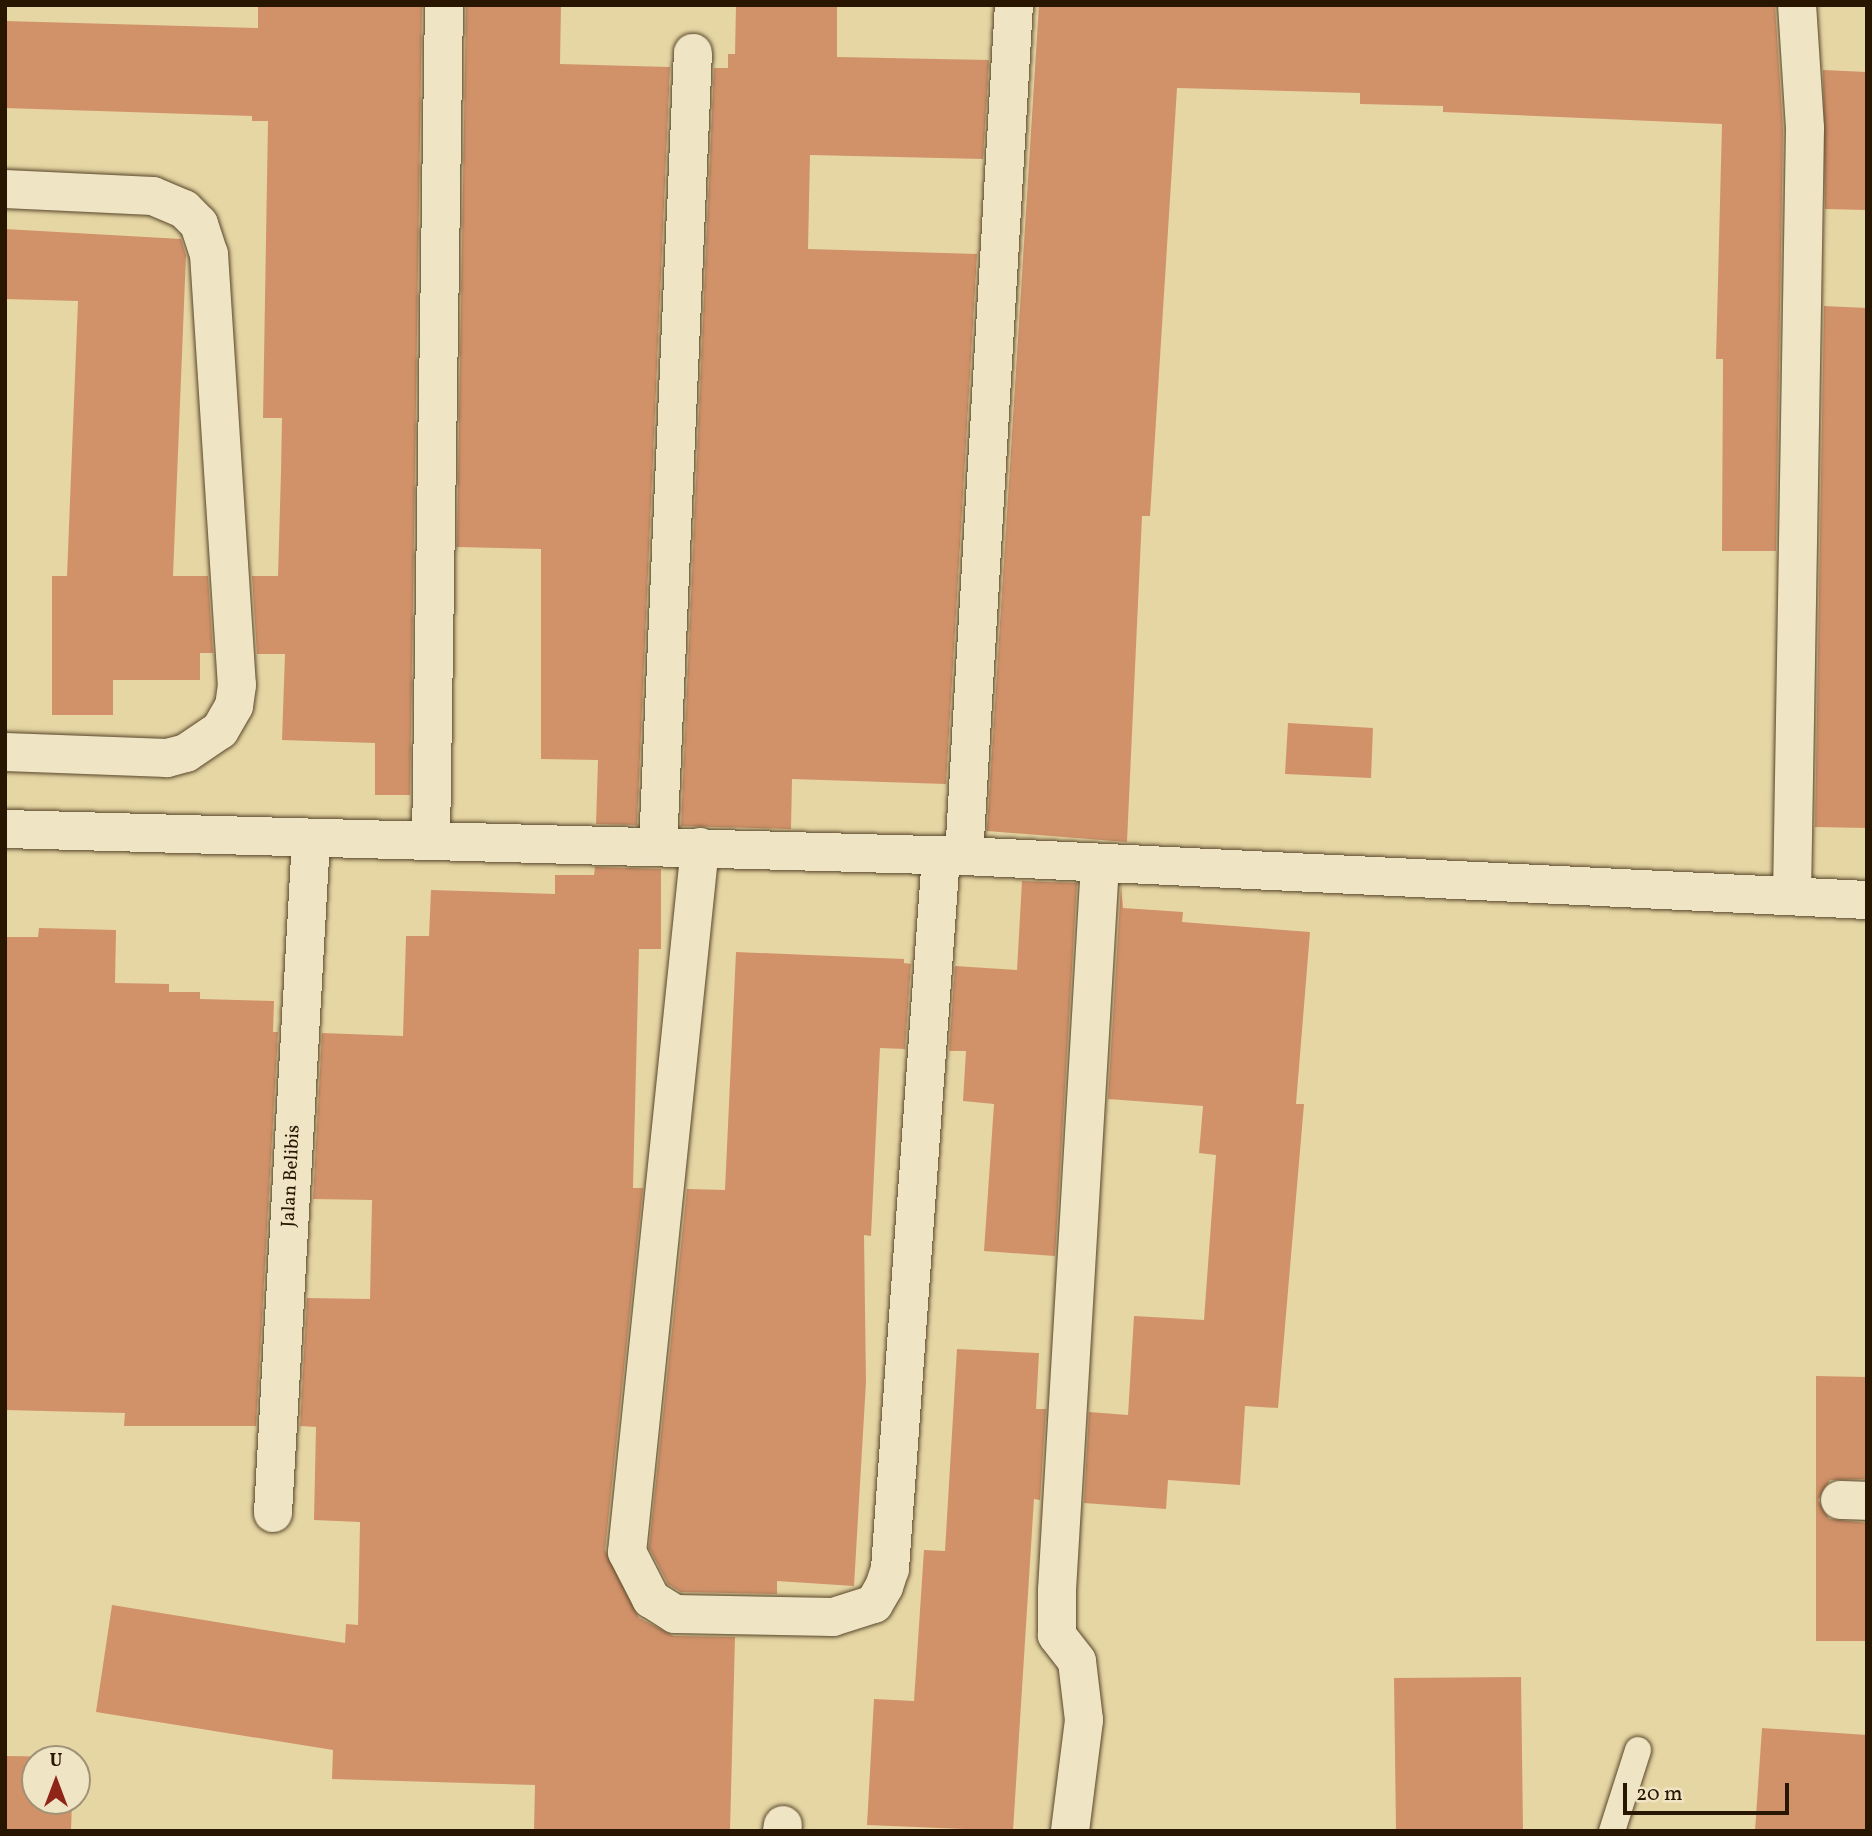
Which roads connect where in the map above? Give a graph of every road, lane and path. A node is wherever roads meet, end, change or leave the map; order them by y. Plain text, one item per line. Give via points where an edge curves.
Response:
1 (444, 5) edge
2 (1014, 5) edge
3 (1797, 5) edge
4 (693, 53) dead end
5 (5, 189) edge
6 (5, 752) edge
7 (5, 829) edge
8 (311, 840) junction
9 (431, 841) junction
10 (658, 847) junction
11 (699, 847) junction
12 (953, 856) junction
13 (1100, 863) junction
14 (1791, 896) junction
15 (1867, 900) edge
16 (273, 1513) dead end
17 (1638, 1750) dead end
18 (1070, 1831) edge
19 (1612, 1831) edge

1 - 9 street
2 - 12 street
3 - 14 street via 1805,128
4 - 10 street
5 - 6 street via 153,196 184,209 199,224 209,254 237,685 234,706 220,730 186,753 167,758
7 - 8 street
8 - 9 street
8 - 16 street, Jalan Belibis
9 - 10 street
10 - 11 street
11 - 12 street
11 - 12 street via 627,1552 651,1598 675,1614 833,1617 874,1604 884,1587 890,1569
12 - 13 street
13 - 14 street
13 - 18 street via 1057,1590 1057,1635 1077,1661 1084,1720
14 - 15 street
17 - 19 lane

